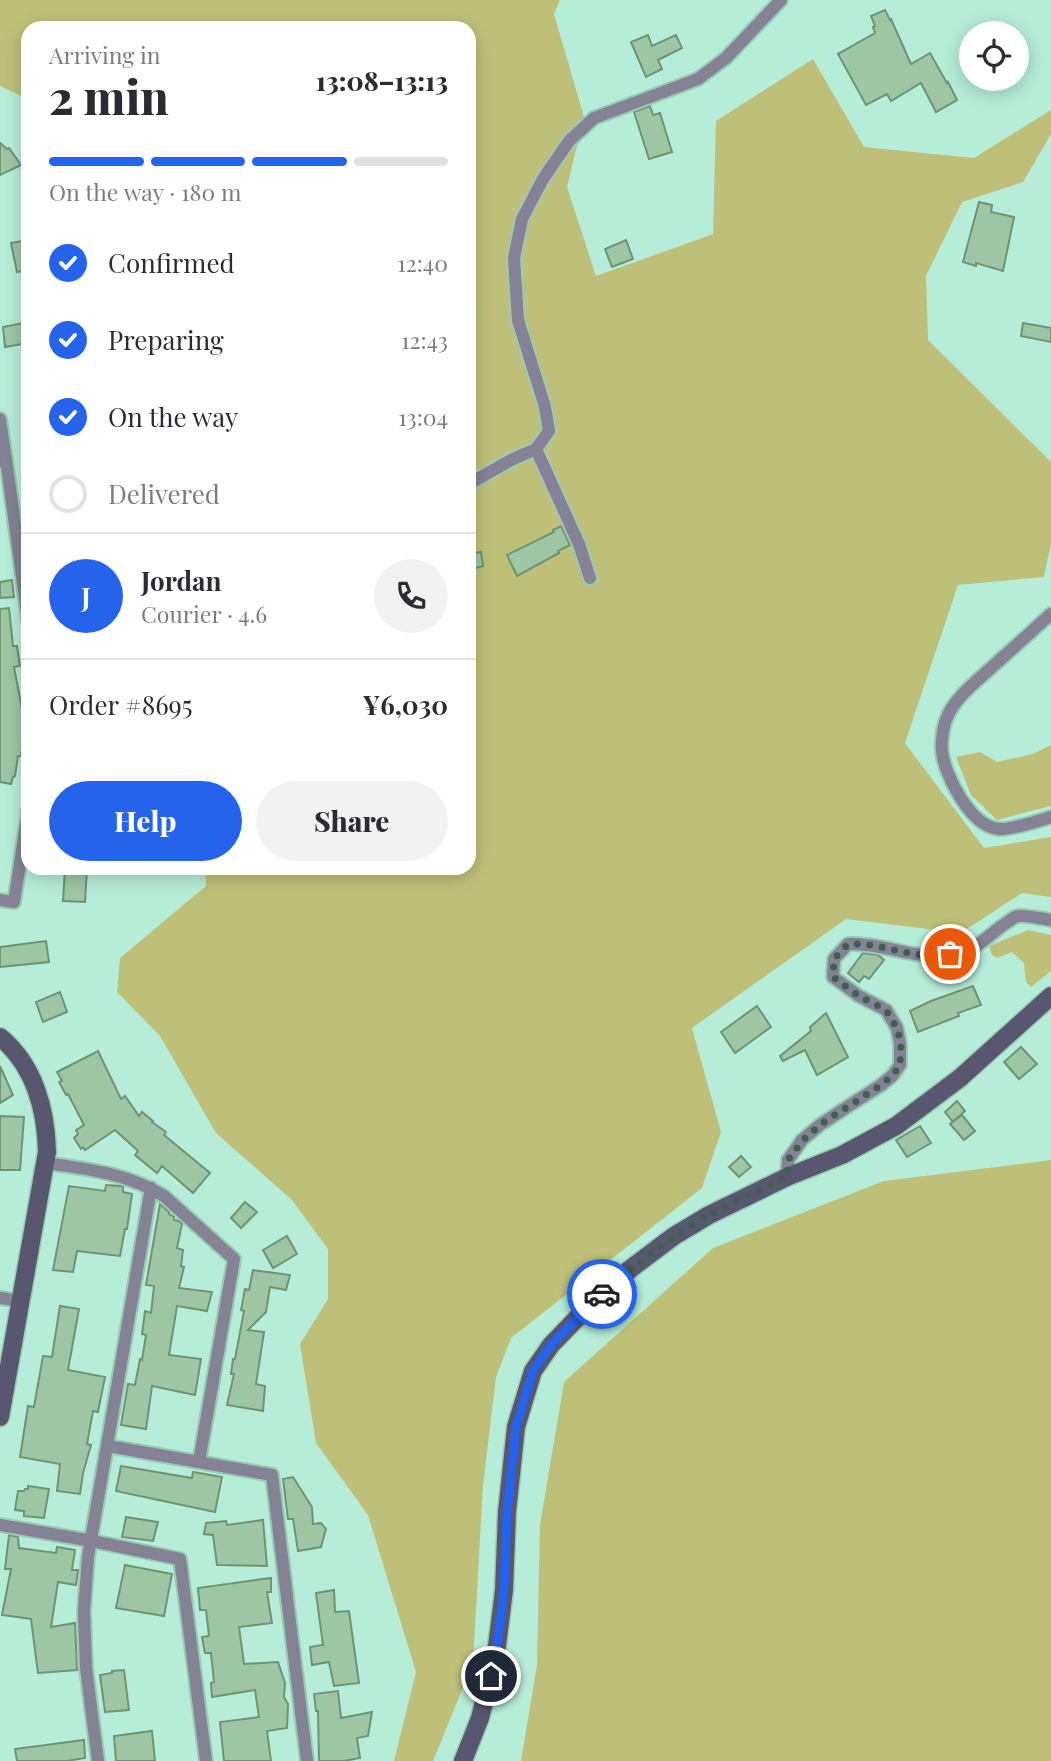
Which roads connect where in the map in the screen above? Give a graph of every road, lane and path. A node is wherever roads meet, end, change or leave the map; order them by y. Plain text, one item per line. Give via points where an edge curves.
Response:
1 (781, 0) edge
2 (0, 419) edge
3 (536, 449) junction
4 (3, 461) edge
5 (476, 480) edge
6 (21, 575) edge
7 (590, 578) dead end
8 (1051, 614) edge
9 (1051, 817) edge
10 (21, 857) edge
11 (0, 900) edge
12 (1051, 920) edge
13 (1051, 996) edge
14 (0, 1037) edge
15 (45, 1163) junction
16 (787, 1177) junction
17 (151, 1188) junction
18 (0, 1298) edge
19 (20, 1301) junction
20 (0, 1417) edge
21 (108, 1446) junction
22 (199, 1462) junction
23 (0, 1525) edge
24 (92, 1541) junction
25 (98, 1761) edge
26 (206, 1761) edge
27 (307, 1761) edge
28 (463, 1761) edge

1 - 3 street via 726,58 698,79 594,118 569,141 543,179 522,219 514,258 518,320 549,431
2 - 4 street
3 - 5 street
3 - 7 street
4 - 6 street
8 - 9 street via 955,704 947,716 941,748 961,797 988,827 1000,830
10 - 11 street via 14,902
12 - 16 street via 1019,916 962,953 941,956 848,944 834,959 833,977 886,1010 897,1028 900,1065 881,1085 803,1140 788,1160
13 - 16 street via 960,1078 896,1126
14 - 15 street via 21,1059 38,1095 46,1126
15 - 17 street via 101,1171
15 - 19 street
16 - 28 street via 709,1215 629,1270 551,1345 533,1371 516,1427 496,1654 480,1718
17 - 21 street
17 - 22 street via 234,1259
18 - 19 street
19 - 20 street
21 - 22 street
21 - 24 street
22 - 27 street via 272,1475
23 - 24 street
24 - 25 street via 85,1611 86,1668
24 - 26 street via 180,1559

